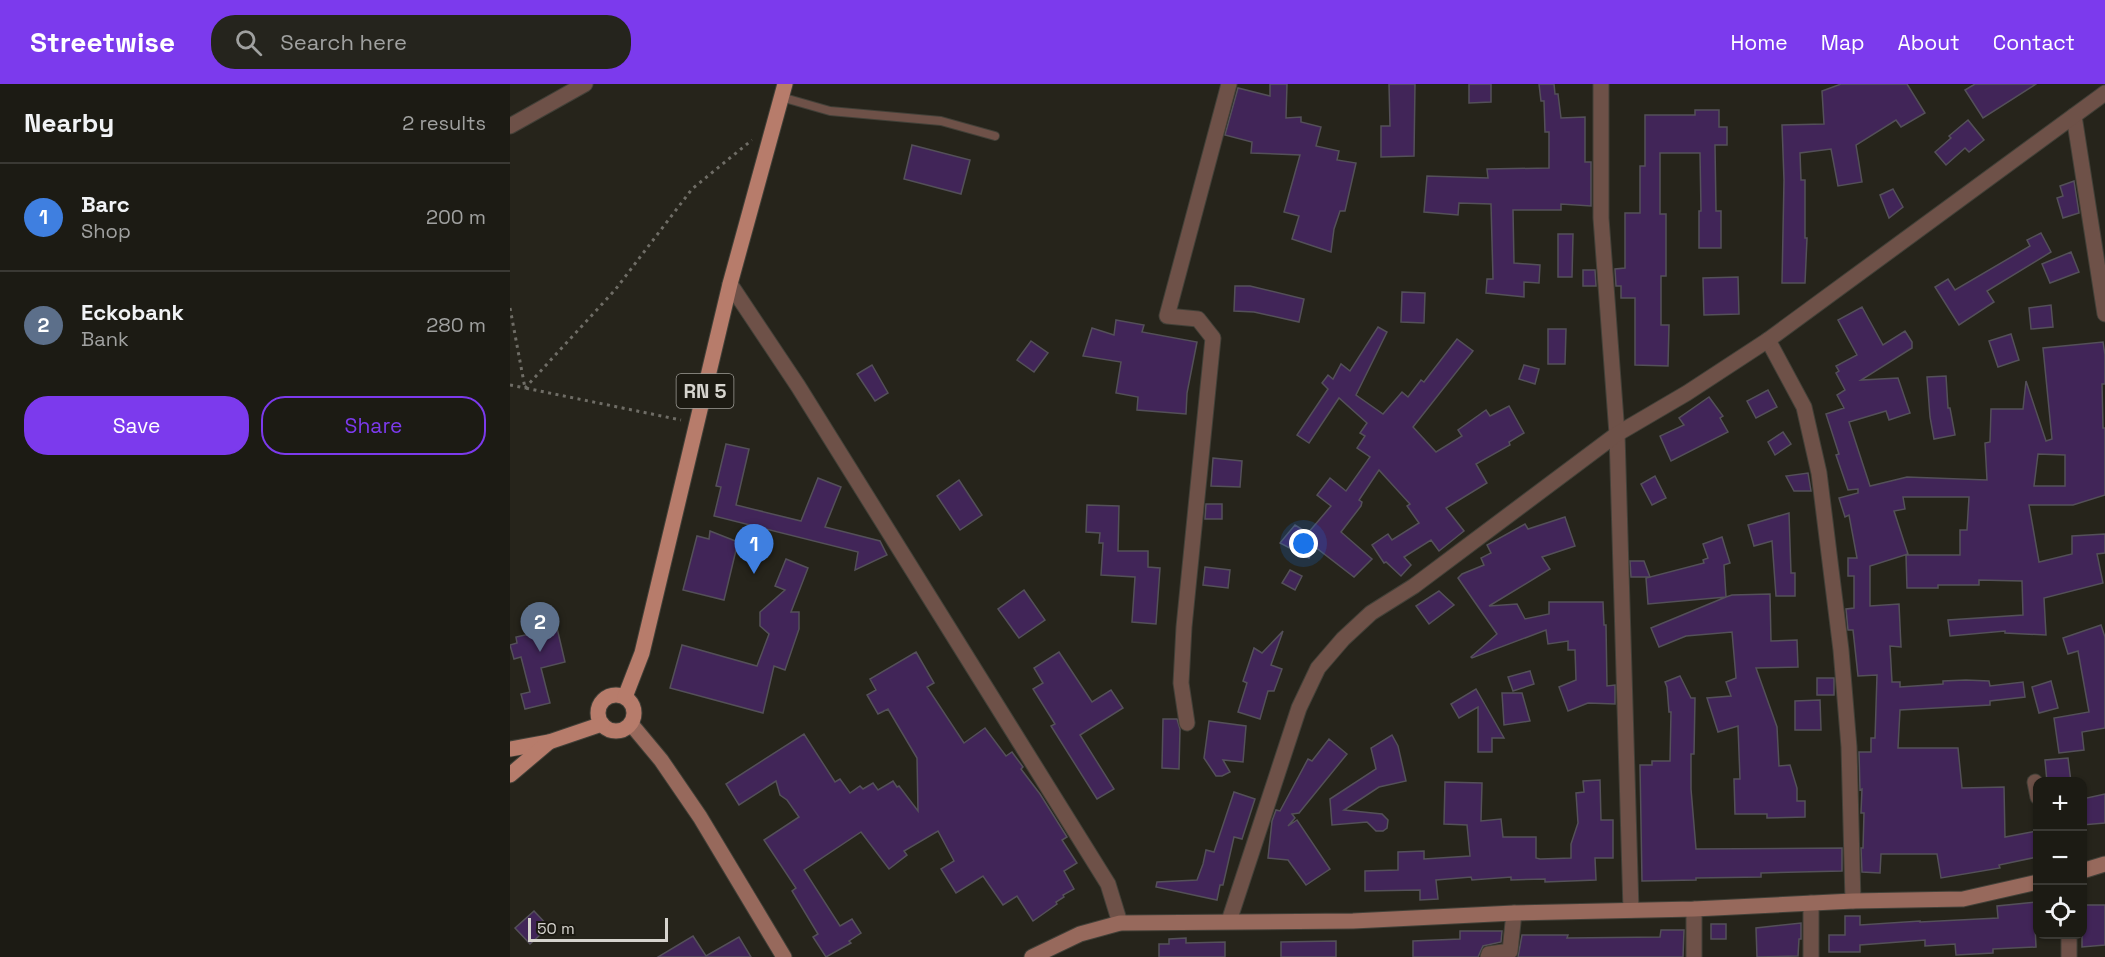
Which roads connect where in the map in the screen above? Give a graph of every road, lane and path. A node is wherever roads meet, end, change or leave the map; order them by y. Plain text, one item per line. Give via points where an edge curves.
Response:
1 (585, 84) edge
2 (1229, 84) edge
3 (1601, 84) edge
4 (783, 90) edge
5 (2105, 93) edge
6 (2074, 116) junction
7 (775, 121) junction
8 (510, 126) edge
9 (995, 136) dead end
10 (730, 284) junction
11 (510, 308) edge
12 (2105, 314) edge
13 (1768, 340) junction
14 (510, 385) edge
15 (525, 388) junction
16 (697, 423) junction
17 (1617, 434) junction
18 (625, 697) junction
19 (1187, 723) dead end
20 (602, 724) junction
21 (631, 724) junction
22 (549, 742) junction
23 (510, 749) edge
24 (512, 768) edge
25 (2105, 864) edge
26 (2087, 869) edge
27 (2033, 883) edge
28 (1853, 901) junction
29 (1811, 903) junction
30 (1694, 909) junction
31 (1631, 910) junction
32 (1514, 913) junction
33 (1229, 921) junction
34 (1120, 923) junction
35 (2069, 939) edge
36 (784, 957) edge
37 (1032, 957) edge
38 (1488, 957) edge
39 (1694, 957) edge
40 (1811, 957) edge
41 (2069, 957) edge

1 - 8 street
2 - 19 street via 1167,316 1198,319 1213,338 1184,627 1181,683
3 - 17 street via 1601,218
4 - 7 main road, RN 5
4 - 9 lane via 830,111 941,121
5 - 6 street
6 - 12 street
6 - 13 street
7 - 10 main road, RN 5
7 - 15 path via 692,189 615,290
10 - 16 main road, RN 5
10 - 34 street via 798,386 1108,884
11 - 15 path
13 - 17 street
13 - 28 street via 1804,407 1819,473 1849,747
14 - 15 path
15 - 16 path
16 - 18 main road, RN 5 via 642,653
17 - 31 street
17 - 33 street via 1414,586 1371,613 1318,668 1299,708
18 - 20 main road via 614,695 602,702 598,716
18 - 21 main road via 635,711
20 - 21 main road via 611,731
20 - 22 main road
21 - 36 street via 700,817
22 - 23 main road
22 - 24 main road
25 - 26 street
27 - 28 street via 1963,900
28 - 29 street
29 - 30 street
29 - 40 street
30 - 31 street
30 - 39 street
31 - 32 street
32 - 33 street via 1353,921
32 - 38 street via 1510,951
33 - 34 street
34 - 37 street via 1080,934
35 - 41 street

